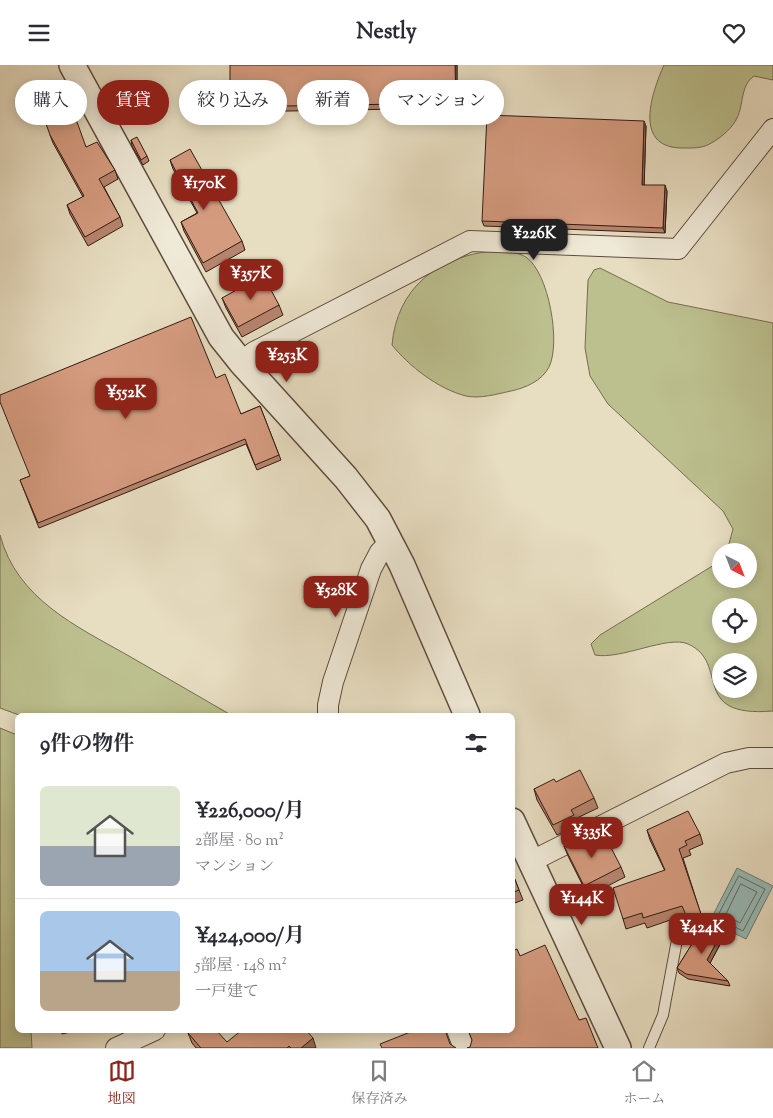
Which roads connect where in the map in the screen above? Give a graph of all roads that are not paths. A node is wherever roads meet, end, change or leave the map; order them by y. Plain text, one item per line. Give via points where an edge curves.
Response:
1 (72, 65) edge
2 (773, 129) edge
3 (241, 362) junction
4 (391, 541) junction
5 (328, 713) edge
6 (466, 713) edge
7 (773, 758) edge
8 (515, 828) edge
9 (530, 861) junction
10 (677, 940) dead end
11 (148, 1033) edge
12 (458, 1033) edge
13 (116, 1048) edge
14 (464, 1048) edge
15 (618, 1048) edge
16 (649, 1048) edge

1 - 3 street via 205,309
2 - 3 street via 678,249 470,241 254,352
3 - 4 street via 363,498
4 - 5 street via 380,552 371,569 333,682
4 - 6 street
7 - 9 street via 749,758 726,763
8 - 9 street
9 - 15 street
10 - 16 lane via 663,1015
11 - 13 street
12 - 14 street

